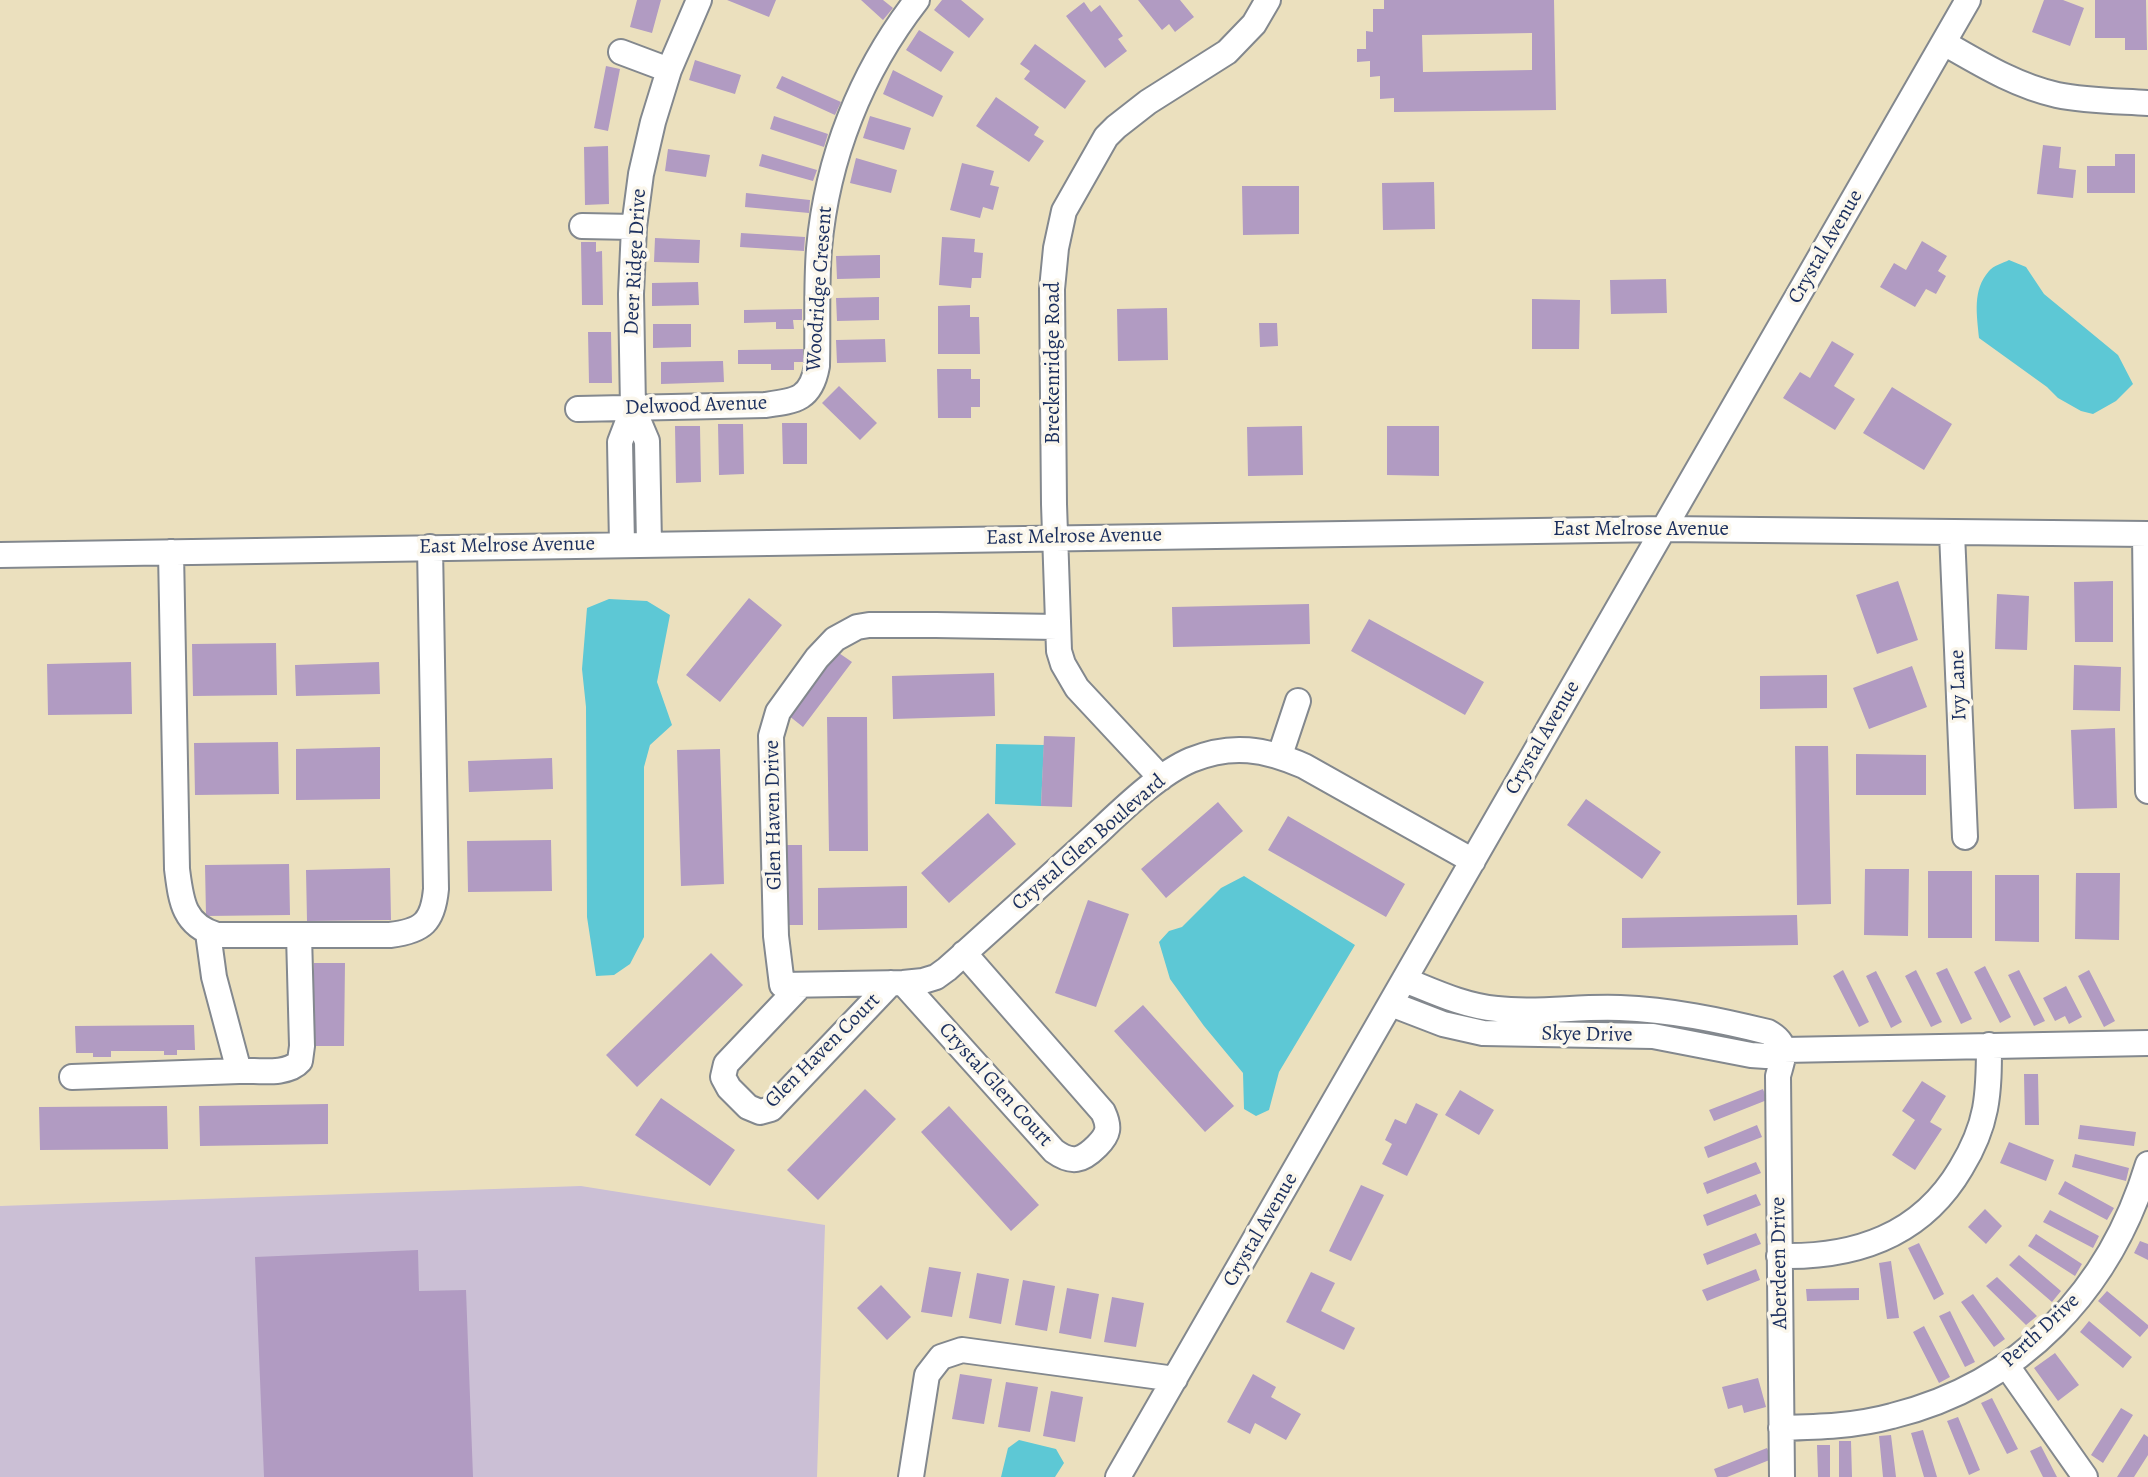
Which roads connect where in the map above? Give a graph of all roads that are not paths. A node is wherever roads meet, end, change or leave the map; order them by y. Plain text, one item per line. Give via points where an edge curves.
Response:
1 (699, 0) edge
2 (917, 0) edge
3 (1268, 0) edge
4 (1969, 0) edge
5 (1944, 43) junction
6 (621, 52) dead end
7 (669, 70) junction
8 (2148, 103) edge
9 (582, 226) dead end
10 (634, 227) junction
11 (810, 390) joint
12 (633, 408) junction
13 (578, 409) dead end
14 (1664, 529) junction
15 (1952, 533) junction
16 (2146, 534) edge
17 (1056, 538) junction
18 (622, 544) junction
19 (649, 544) junction
20 (430, 547) junction
21 (171, 552) junction
22 (0, 555) edge
23 (1057, 627) junction
24 (1298, 701) dead end
25 (1280, 755) junction
26 (1161, 778) junction
27 (2148, 791) edge
28 (1965, 837) dead end
29 (1473, 861) junction
30 (208, 933) junction
31 (299, 935) junction
32 (964, 953) junction
33 (1405, 980) junction
34 (897, 983) junction
35 (791, 985) junction
36 (1391, 1004) junction
37 (1608, 1008) junction
38 (1594, 1034) junction
39 (2148, 1042) edge
40 (1989, 1045) junction
41 (1784, 1050) junction
42 (239, 1071) junction
43 (72, 1077) dead end
44 (2148, 1164) edge
45 (1779, 1256) junction
46 (2007, 1366) junction
47 (1175, 1379) junction
48 (1781, 1428) junction
49 (911, 1477) edge
50 (1118, 1477) edge
51 (1782, 1477) edge
52 (2085, 1477) edge

1 - 7 street, Deer Ridge Drive
2 - 11 street, Woodridge Cresent via 875,63 838,148 825,198 817,366
3 - 17 street, Breckenridge Road via 1254,24 1227,52 1116,127 1064,211 1052,289
4 - 5 street, Crystal Avenue
5 - 8 street via 2017,82 2055,94
5 - 14 street, Crystal Avenue
6 - 7 street
7 - 10 street, Deer Ridge Drive via 641,174
9 - 10 street
10 - 12 street, Deer Ridge Drive
11 - 12 street, Delwood Avenue via 792,401 765,405
12 - 13 street, Delwood Avenue
12 - 18 street, Deer Ridge Drive via 620,442
12 - 19 street, Deer Ridge Drive via 647,441
14 - 15 street, East Melrose Avenue
14 - 17 street, East Melrose Avenue
14 - 29 street, Crystal Avenue
15 - 16 street, East Melrose Avenue
15 - 28 street, Ivy Lane
16 - 27 street
17 - 19 street, East Melrose Avenue
17 - 23 street, Breckenridge Road
18 - 19 street, East Melrose Avenue
18 - 20 street, East Melrose Avenue
20 - 21 street, East Melrose Avenue
20 - 31 street via 435,906 422,926 408,933
21 - 22 street, East Melrose Avenue
21 - 30 street via 177,869 186,912
23 - 26 street, Breckenridge Road via 1059,651 1069,677
23 - 35 street, Glen Haven Drive via 869,625 845,632 817,658 778,712 771,736 776,924
24 - 25 street
25 - 26 street, Crystal Glen Boulevard via 1254,750 1214,753
25 - 29 street, Crystal Glen Boulevard
26 - 32 street, Crystal Glen Boulevard
29 - 33 street, Crystal Avenue
30 - 31 street
30 - 42 street via 214,977
31 - 42 street via 300,1061 290,1069
32 - 34 street, Crystal Glen Boulevard via 936,976
32 - 34 street, Crystal Glen Court via 1103,1112 1109,1124 1107,1136 1088,1155 1077,1160 1054,1151
33 - 36 street, Crystal Avenue
33 - 37 street, Skye Drive via 1471,1005 1497,1009
34 - 35 street, Crystal Glen Boulevard
34 - 35 street, Glen Haven Court via 771,1109 760,1112 729,1088 723,1077 726,1064
36 - 38 street, Skye Drive via 1483,1033
36 - 47 street, Crystal Avenue
37 - 38 street
37 - 41 street, Skye Drive via 1658,1010 1737,1024 1776,1036
38 - 41 street, Skye Drive via 1653,1036 1751,1055
39 - 40 street, Skye Drive
40 - 41 street, Skye Drive
40 - 45 street via 1985,1111 1978,1135 1938,1200 1909,1225 1849,1251
41 - 45 street, Aberdeen Drive via 1778,1076
42 - 43 street
44 - 46 street, Perth Drive via 2130,1215 2090,1286
45 - 48 street, Aberdeen Drive
46 - 48 street, Perth Drive via 1942,1401 1891,1417 1839,1426
46 - 52 street
47 - 49 street via 962,1350 942,1357 927,1375
47 - 50 street, Crystal Avenue
48 - 51 street, Aberdeen Drive

